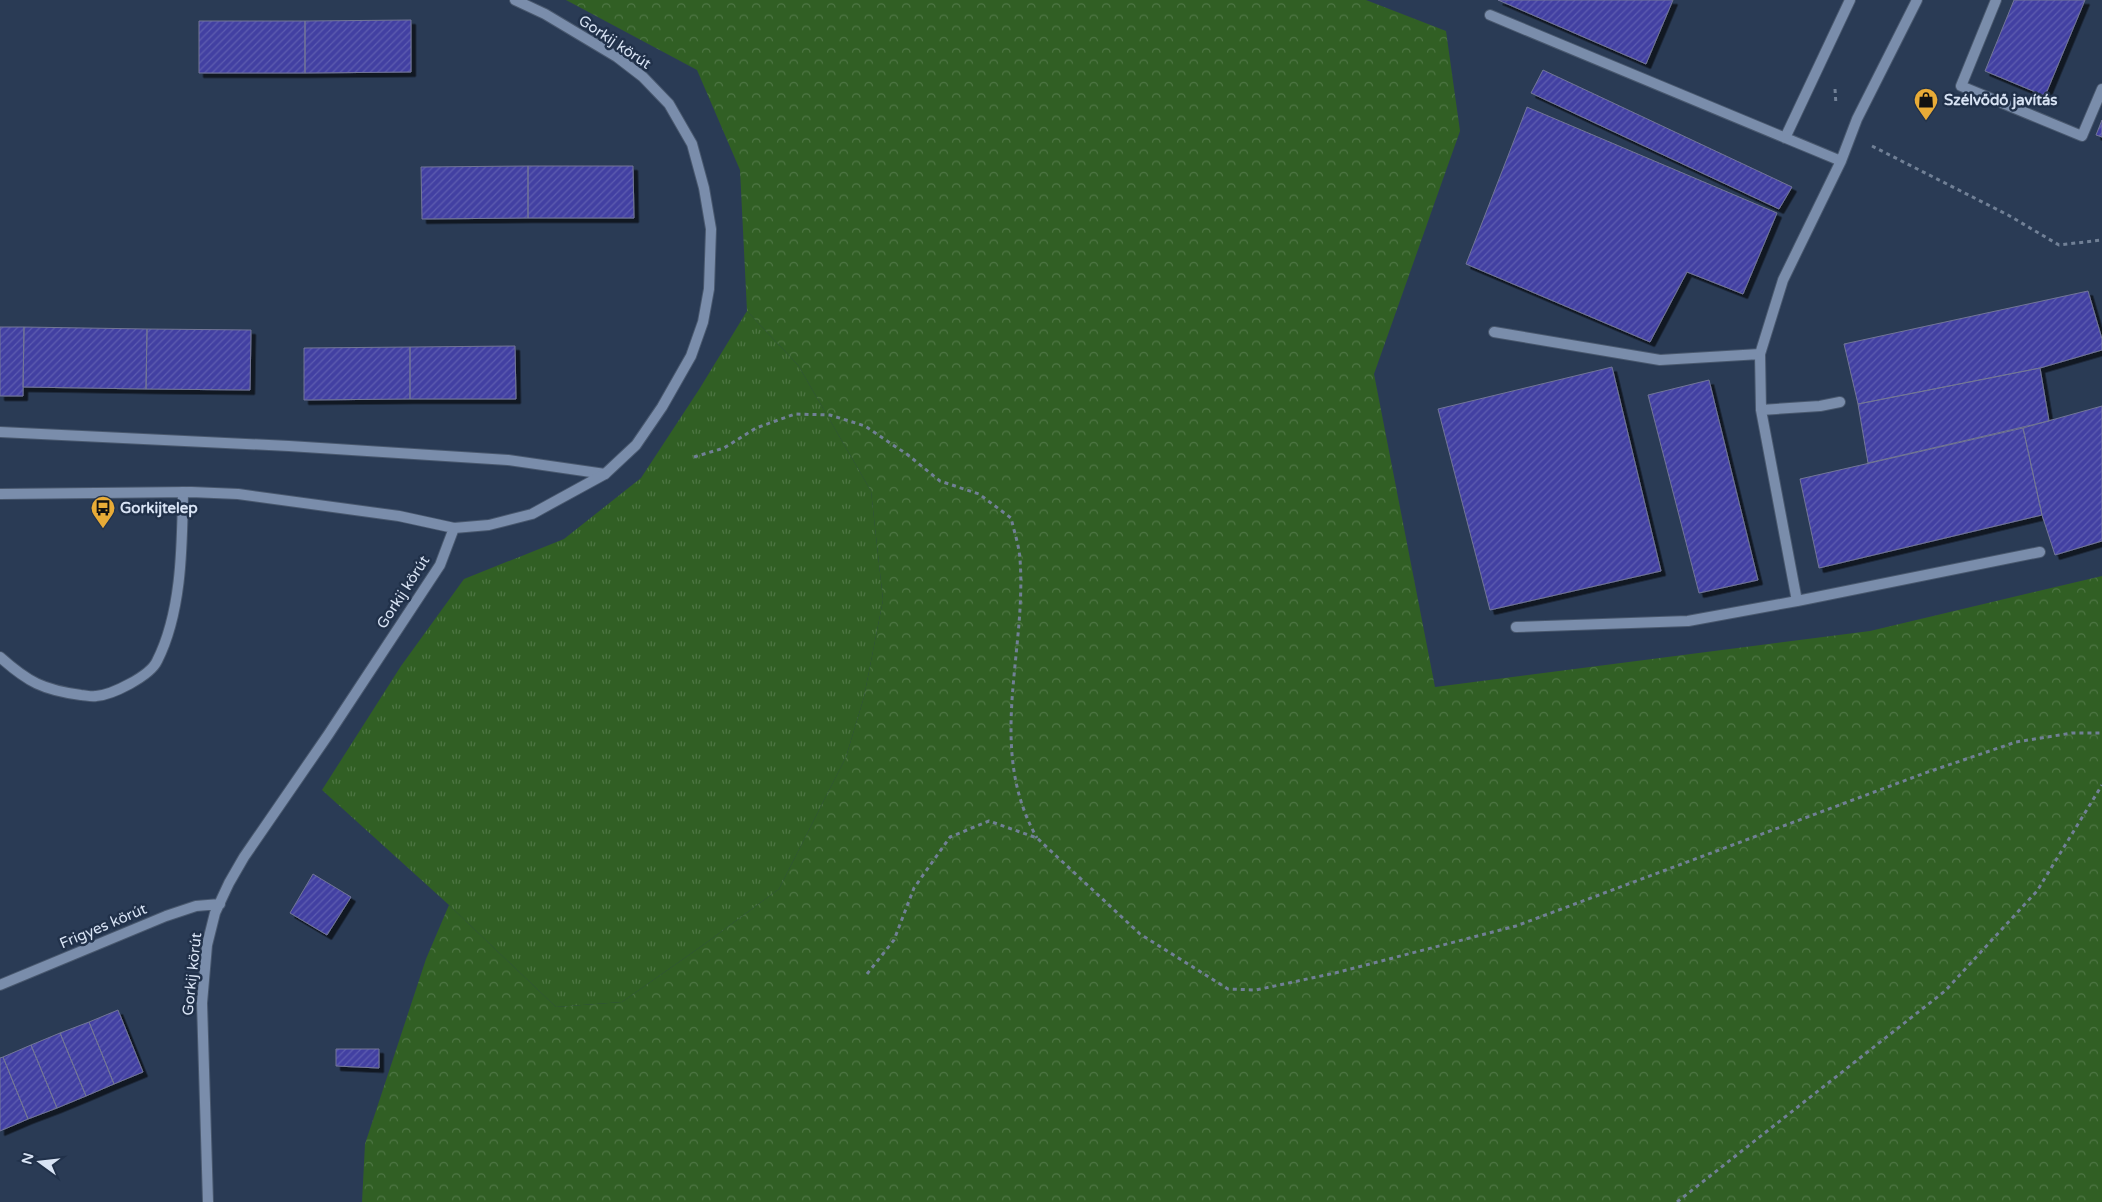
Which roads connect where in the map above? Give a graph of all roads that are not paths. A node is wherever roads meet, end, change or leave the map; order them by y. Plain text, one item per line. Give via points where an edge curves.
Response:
1 (515, 0) edge
2 (1850, 0) edge
3 (1917, 0) edge
4 (1996, 0) edge
5 (1490, 15) dead end
6 (2102, 89) edge
7 (1785, 138) junction
8 (1841, 161) junction
9 (1494, 332) dead end
10 (1760, 354) junction
11 (1840, 402) dead end
12 (1761, 410) junction
13 (0, 432) edge
14 (605, 474) junction
15 (183, 492) junction
16 (0, 494) edge
17 (454, 528) junction
18 (2040, 552) dead end
19 (1797, 601) junction
20 (1516, 627) dead end
21 (0, 656) edge
22 (220, 904) junction
23 (0, 985) edge
24 (208, 1202) edge

1 - 14 street, Gorkij körút via 569,28 643,76 668,104 692,144 704,188 711,229 709,289 703,322 691,356 662,407 636,445
2 - 7 street
3 - 8 street via 1857,120
4 - 6 street via 1962,86 2082,136
5 - 7 street
7 - 8 street
8 - 10 street via 1783,280
9 - 10 street via 1660,360
10 - 12 street
11 - 12 street
12 - 19 street
13 - 14 street via 508,460
14 - 17 street, Gorkij körút via 532,514 489,525
15 - 16 street
15 - 17 street via 238,494 399,516
15 - 21 street via 182,560 171,623 156,663 130,686 96,696 61,692 32,682
17 - 22 street, Gorkij körút via 440,565 244,857
18 - 19 street
19 - 20 street via 1688,621
22 - 23 street, Frigyes körút via 196,906 166,916
22 - 24 street, Gorkij körút via 207,945 202,1003

